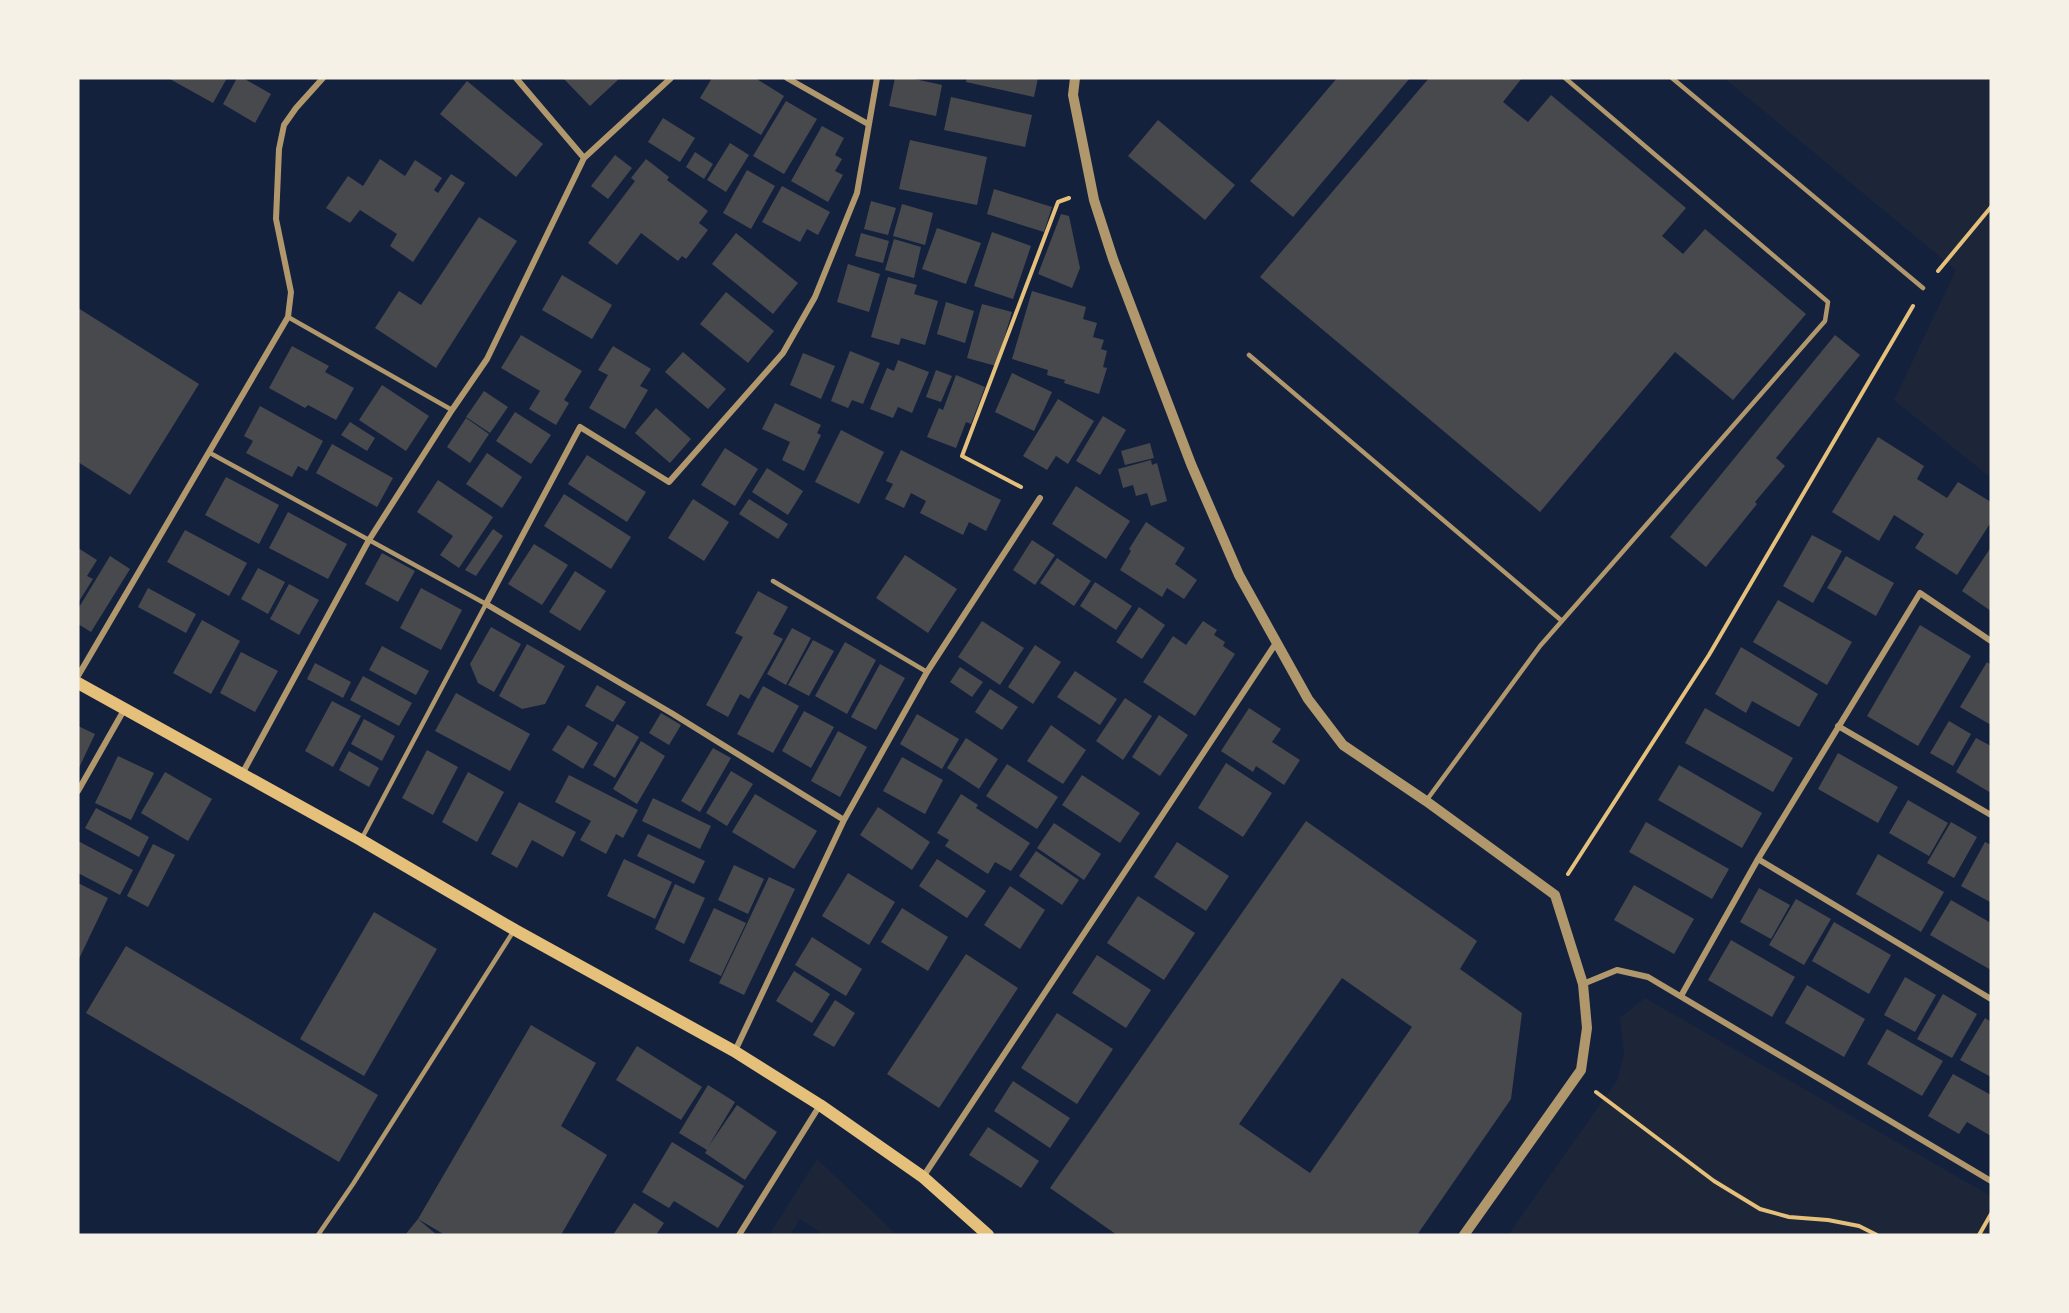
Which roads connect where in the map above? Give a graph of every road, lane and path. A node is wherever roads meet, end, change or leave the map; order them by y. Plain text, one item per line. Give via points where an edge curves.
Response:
1 (323, 78) edge
2 (516, 78) edge
3 (671, 78) edge
4 (787, 78) edge
5 (877, 78) edge
6 (1075, 78) edge
7 (1565, 78) edge
8 (1672, 78) edge
9 (868, 124) junction
10 (584, 158) junction
11 (1072, 196) dead end
12 (1991, 207) edge
13 (1923, 288) junction
14 (288, 318) junction
15 (1249, 355) dead end
16 (452, 410) junction
17 (210, 453) junction
18 (1040, 498) joint
19 (369, 540) junction
20 (773, 581) dead end
21 (486, 604) junction
22 (1562, 621) junction
23 (1991, 641) edge
24 (1276, 643) junction
25 (927, 672) junction
26 (78, 676) edge
27 (78, 683) edge
28 (124, 710) junction
29 (1838, 726) junction
30 (241, 774) junction
31 (78, 791) edge
32 (1426, 801) junction
33 (1991, 815) edge
34 (844, 820) junction
35 (361, 840) junction
36 (1758, 859) junction
37 (1555, 895) junction
38 (515, 930) junction
39 (1583, 984) junction
40 (1681, 996) junction
41 (1991, 999) edge
42 (734, 1052) junction
43 (1576, 1077) junction
44 (820, 1105) junction
45 (923, 1177) junction
46 (1991, 1181) edge
47 (1991, 1214) edge
48 (318, 1235) edge
49 (739, 1235) edge
50 (988, 1235) edge
51 (1464, 1235) edge
52 (1876, 1235) edge
53 (1979, 1235) edge

1 - 14 street via 284,124 279,149 276,219 291,292
2 - 10 street
3 - 10 street
4 - 9 street
5 - 9 street
6 - 24 street via 1073,95 1094,200 1113,259 1200,484 1239,575
7 - 22 lane via 1828,302 1825,321
8 - 13 lane
9 - 21 street via 857,193 815,297 783,353 669,482 580,426
10 - 16 street via 487,359
11 - 18 path via 1058,202 962,456
12 - 13 path
13 - 37 path via 1709,655
14 - 16 lane
14 - 17 street
15 - 22 lane
16 - 19 street
17 - 19 lane
17 - 26 street
18 - 25 street
19 - 21 lane
19 - 30 street
20 - 25 lane
21 - 34 street
21 - 35 lane
22 - 32 lane
23 - 29 street via 1920,593
24 - 32 street via 1308,699 1343,745
24 - 45 street
25 - 34 street
27 - 28 main road
28 - 30 main road
28 - 31 street
29 - 33 street
29 - 36 street
30 - 35 main road
32 - 37 street
34 - 42 street
35 - 38 main road
36 - 40 street
36 - 41 street
37 - 39 street
38 - 42 main road
38 - 48 lane
39 - 40 street via 1617,970 1648,977
39 - 43 street via 1587,1028 1581,1070
40 - 46 street
42 - 44 main road
43 - 51 street
43 - 52 path via 1714,1181 1760,1209 1859,1226
44 - 45 main road
44 - 49 street
45 - 50 main road
47 - 53 path

